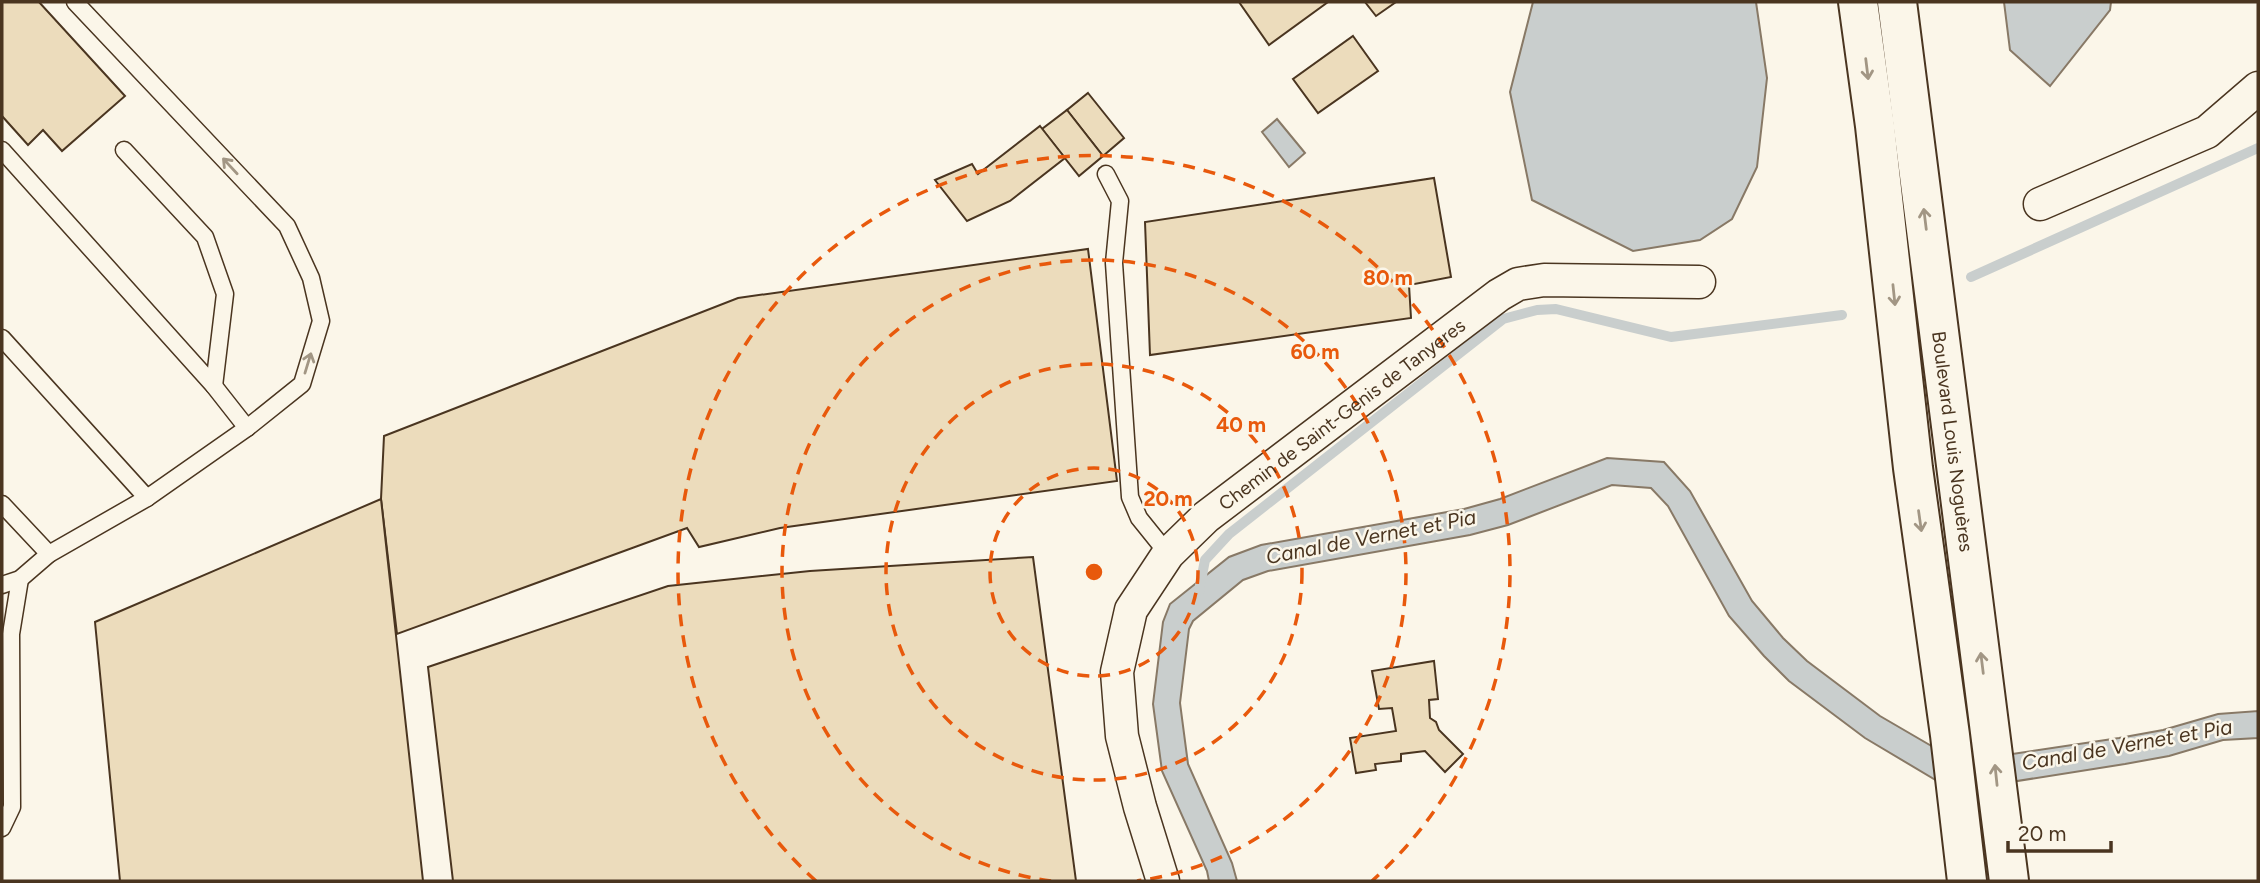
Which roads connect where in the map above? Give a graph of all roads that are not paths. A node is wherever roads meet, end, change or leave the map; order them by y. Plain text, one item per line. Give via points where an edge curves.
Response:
1 (75, 2) edge
2 (1858, 2) edge
3 (1897, 2) edge
4 (2258, 88) edge
5 (2, 150) edge
6 (124, 150) dead end
7 (1106, 174) dead end
8 (2040, 204) dead end
9 (1699, 282) dead end
10 (2, 338) edge
11 (214, 386) junction
12 (247, 428) junction
13 (147, 499) junction
14 (2, 504) edge
15 (49, 554) junction
16 (1168, 554) junction
17 (20, 579) junction
18 (2, 584) edge
19 (6, 638) edge
20 (2, 828) edge
21 (1163, 881) edge
22 (1967, 881) edge
23 (2009, 881) edge

12 -> 1 lane via 302,384 321,321 311,278 287,226
2 -> 22 main road
23 -> 3 main road, Boulevard Louis Noguères
4 - 8 street via 2207,132
5 - 11 lane
6 - 11 lane via 205,237 225,294
7 - 16 lane via 1120,201 1114,263 1130,497 1139,517
9 - 16 street, Chemin de Saint-Genis de Tanyeres via 1544,280 1518,285 1206,517
10 - 13 lane
11 - 12 lane
12 - 13 lane
13 - 15 lane
14 - 15 lane
15 - 17 lane
16 - 21 street, Chemin de Saint-Genis de Tanyeres via 1131,610 1117,672 1122,736
17 - 18 lane
17 - 19 lane
19 - 20 lane via 12,807

